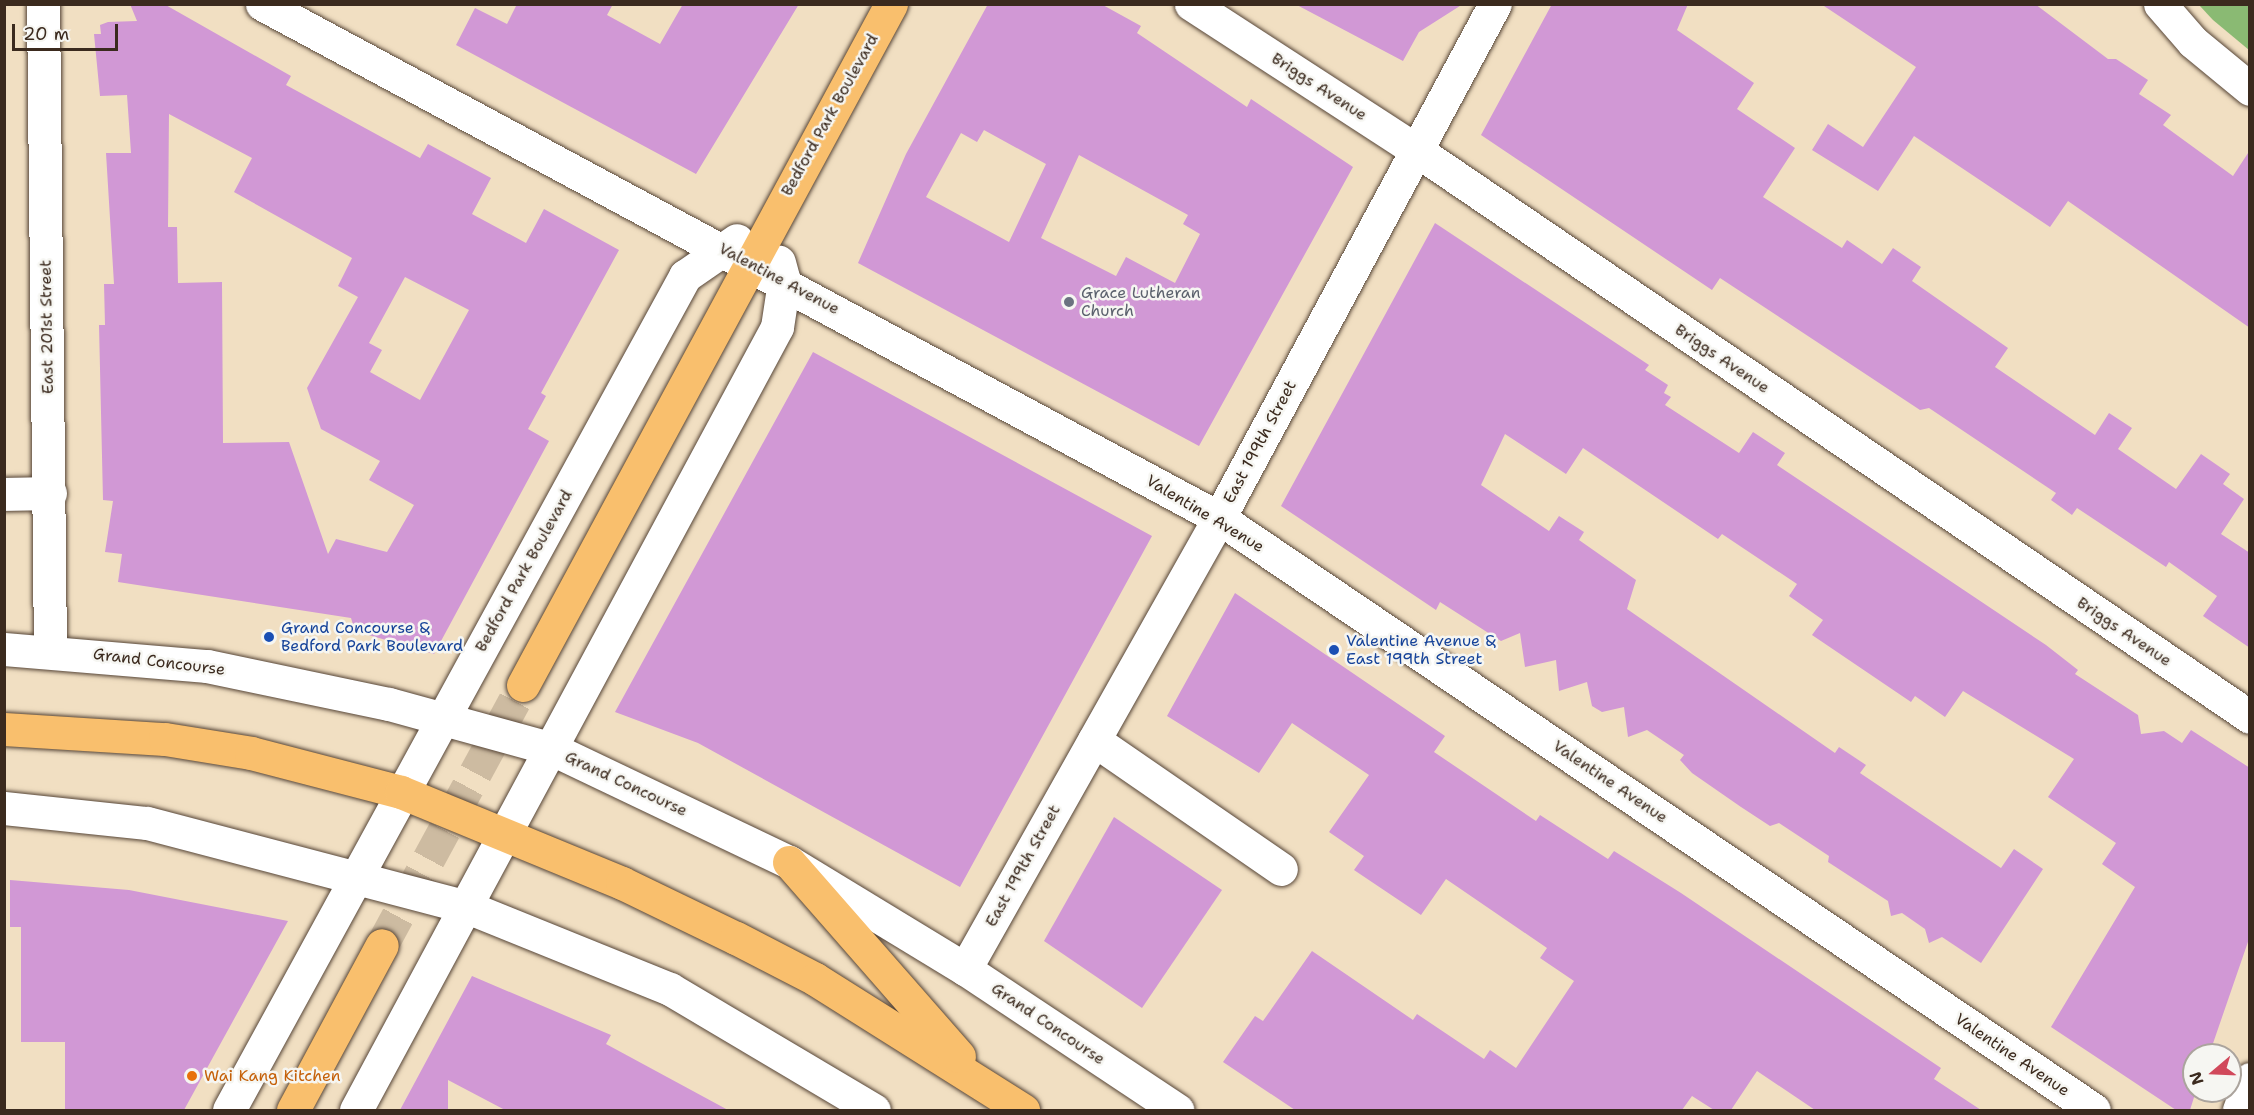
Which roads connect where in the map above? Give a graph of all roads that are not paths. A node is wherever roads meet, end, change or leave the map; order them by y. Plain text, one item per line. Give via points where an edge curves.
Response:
1 (43, 4) edge
2 (262, 4) edge
3 (891, 4) edge
4 (1191, 4) edge
5 (1495, 4) edge
6 (2160, 4) edge
7 (2250, 89) edge
8 (1416, 150) junction
9 (770, 226) junction
10 (720, 247) junction
11 (752, 264) junction
12 (784, 281) junction
13 (50, 493) junction
14 (4, 494) edge
15 (1219, 518) junction
16 (4, 649) edge
17 (50, 650) junction
18 (523, 685) tunnel mouth
19 (2250, 717) edge
20 (443, 718) junction
21 (4, 729) edge
22 (1094, 740) junction
23 (552, 749) junction
24 (401, 792) junction
25 (4, 808) edge
26 (507, 834) junction
27 (789, 862) junction
28 (1281, 869) dead end
29 (355, 875) junction
30 (467, 907) junction
31 (382, 945) tunnel mouth
32 (965, 969) junction
33 (2250, 1080) edge
34 (984, 1084) junction
35 (229, 1110) edge
36 (293, 1110) edge
37 (356, 1110) edge
38 (874, 1110) edge
39 (1023, 1110) edge
40 (1177, 1110) edge
41 (2094, 1110) edge
42 (2239, 1110) edge

1 - 13 street, East 201st Street
2 - 10 street, Valentine Avenue
3 - 9 main road, Bedford Park Boulevard
4 - 8 street, Briggs Avenue
5 - 8 street, East 199th Street
6 - 7 street via 2193,42
8 - 15 street, East 199th Street
8 - 19 street, Briggs Avenue
9 - 10 street, Bedford Park Boulevard
9 - 11 main road, Bedford Park Boulevard
9 - 12 street
10 - 11 street, Valentine Avenue
10 - 20 street, Bedford Park Boulevard via 685,276
11 - 12 street, Valentine Avenue
11 - 18 main road, Bedford Park Boulevard
12 - 15 street, Valentine Avenue
12 - 23 street via 777,327
13 - 14 street
13 - 17 street, East 201st Street
15 - 22 street, East 199th Street
15 - 41 street, Valentine Avenue
16 - 17 street, Grand Concourse
17 - 20 street, Grand Concourse via 207,666
20 - 23 street, Grand Concourse
20 - 24 street, Bedford Park Boulevard
21 - 24 main road via 165,739 251,753
22 - 28 street
22 - 32 street, East 199th Street
23 - 26 street
23 - 27 street, Grand Concourse
24 - 26 main road
24 - 29 street, Bedford Park Boulevard
25 - 29 street via 147,823
26 - 30 street
26 - 34 main road via 622,883 815,979
27 - 32 street, Grand Concourse
27 - 34 main road
29 - 30 street
29 - 35 street, Bedford Park Boulevard
30 - 37 street
30 - 38 street via 670,989
31 - 36 main road
32 - 40 street, Grand Concourse
33 - 42 street
34 - 39 main road

